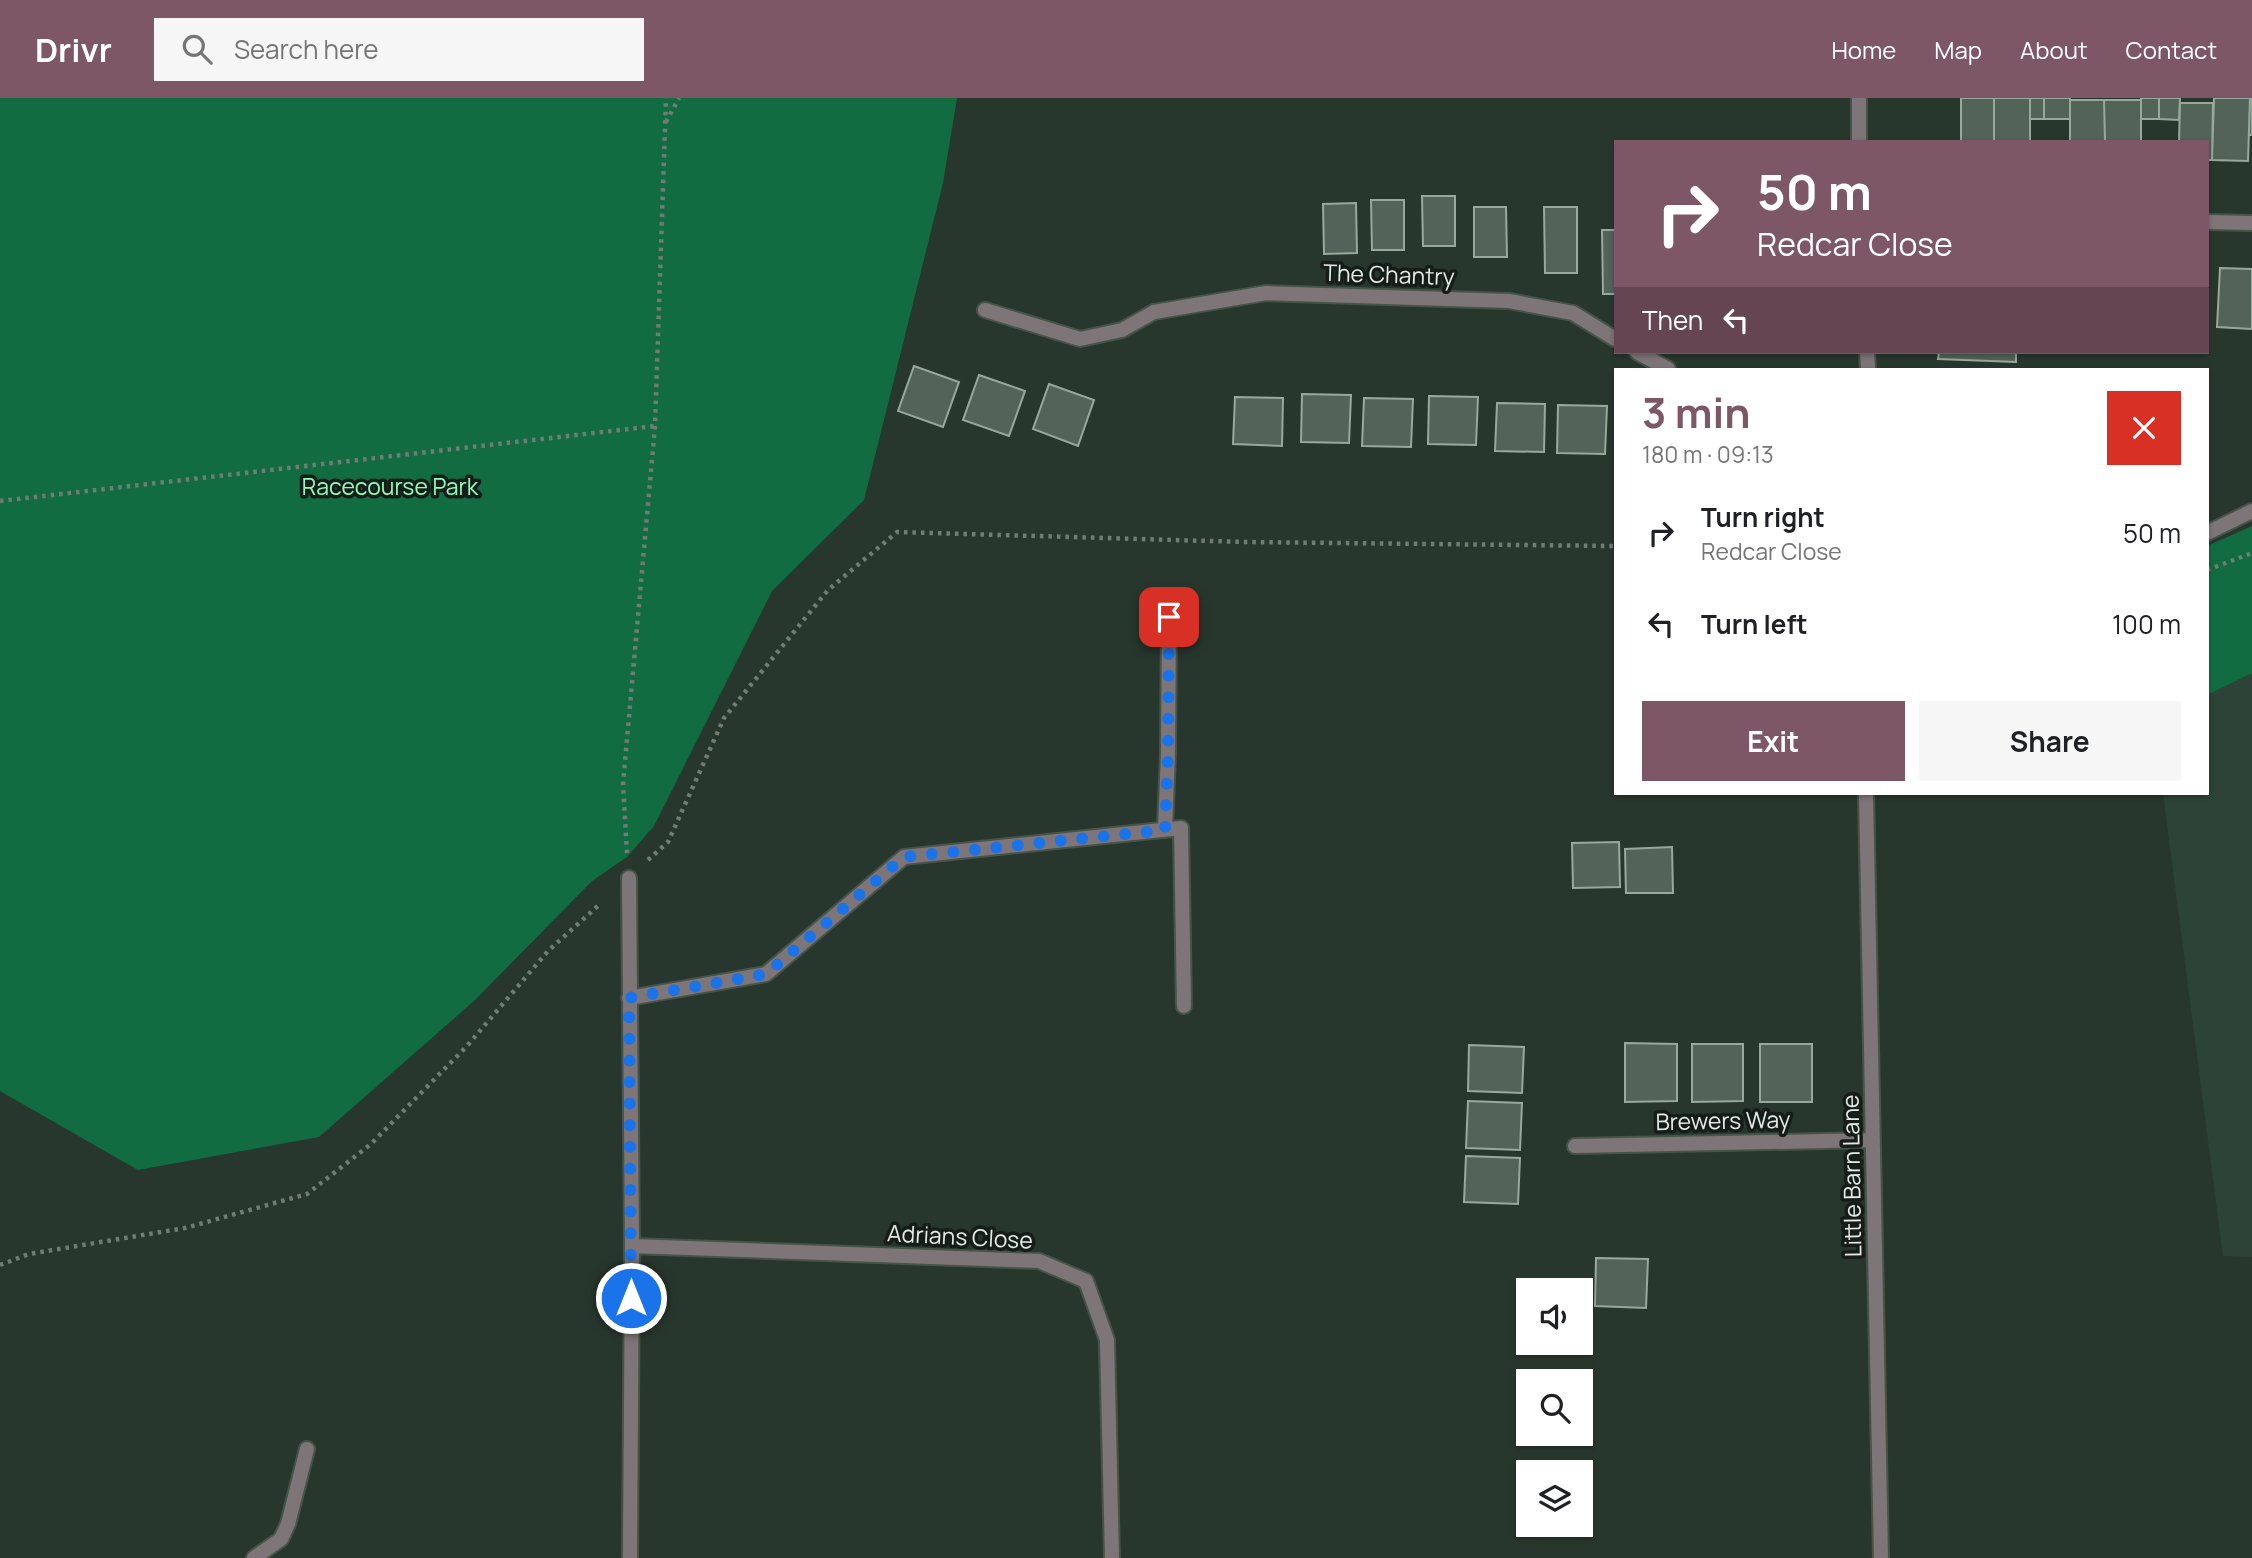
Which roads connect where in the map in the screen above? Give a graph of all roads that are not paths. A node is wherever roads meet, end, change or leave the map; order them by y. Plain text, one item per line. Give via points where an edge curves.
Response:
1 (1859, 98) edge
2 (1859, 140) edge
3 (2209, 222) edge
4 (2252, 223) edge
5 (985, 310) dead end
6 (1614, 338) edge
7 (1641, 354) edge
8 (1666, 368) edge
9 (2252, 511) edge
10 (2209, 532) edge
11 (1169, 617) dead end
12 (1866, 795) edge
13 (1165, 830) junction
14 (629, 878) road end
15 (629, 998) junction
16 (1184, 1006) dead end
17 (1873, 1140) junction
18 (1575, 1146) dead end
19 (632, 1246) junction
20 (307, 1449) dead end
21 (254, 1558) edge
22 (630, 1558) edge
23 (1112, 1558) edge
24 (1881, 1558) edge

1 - 2 street
3 - 4 street
5 - 6 street, The Chantry via 1080,339 1122,330 1154,312 1266,293 1509,301 1573,313
7 - 8 street
9 - 10 street
11 - 13 street
12 - 17 street, Little Barn Lane
13 - 15 street via 904,857 766,974
13 - 16 street via 1181,828
14 - 15 street
15 - 19 street
17 - 18 street, Brewers Way
17 - 24 street, Little Barn Lane
19 - 22 street
19 - 23 street, Adrians Close via 1039,1261 1086,1281 1107,1340
20 - 21 street via 281,1539

